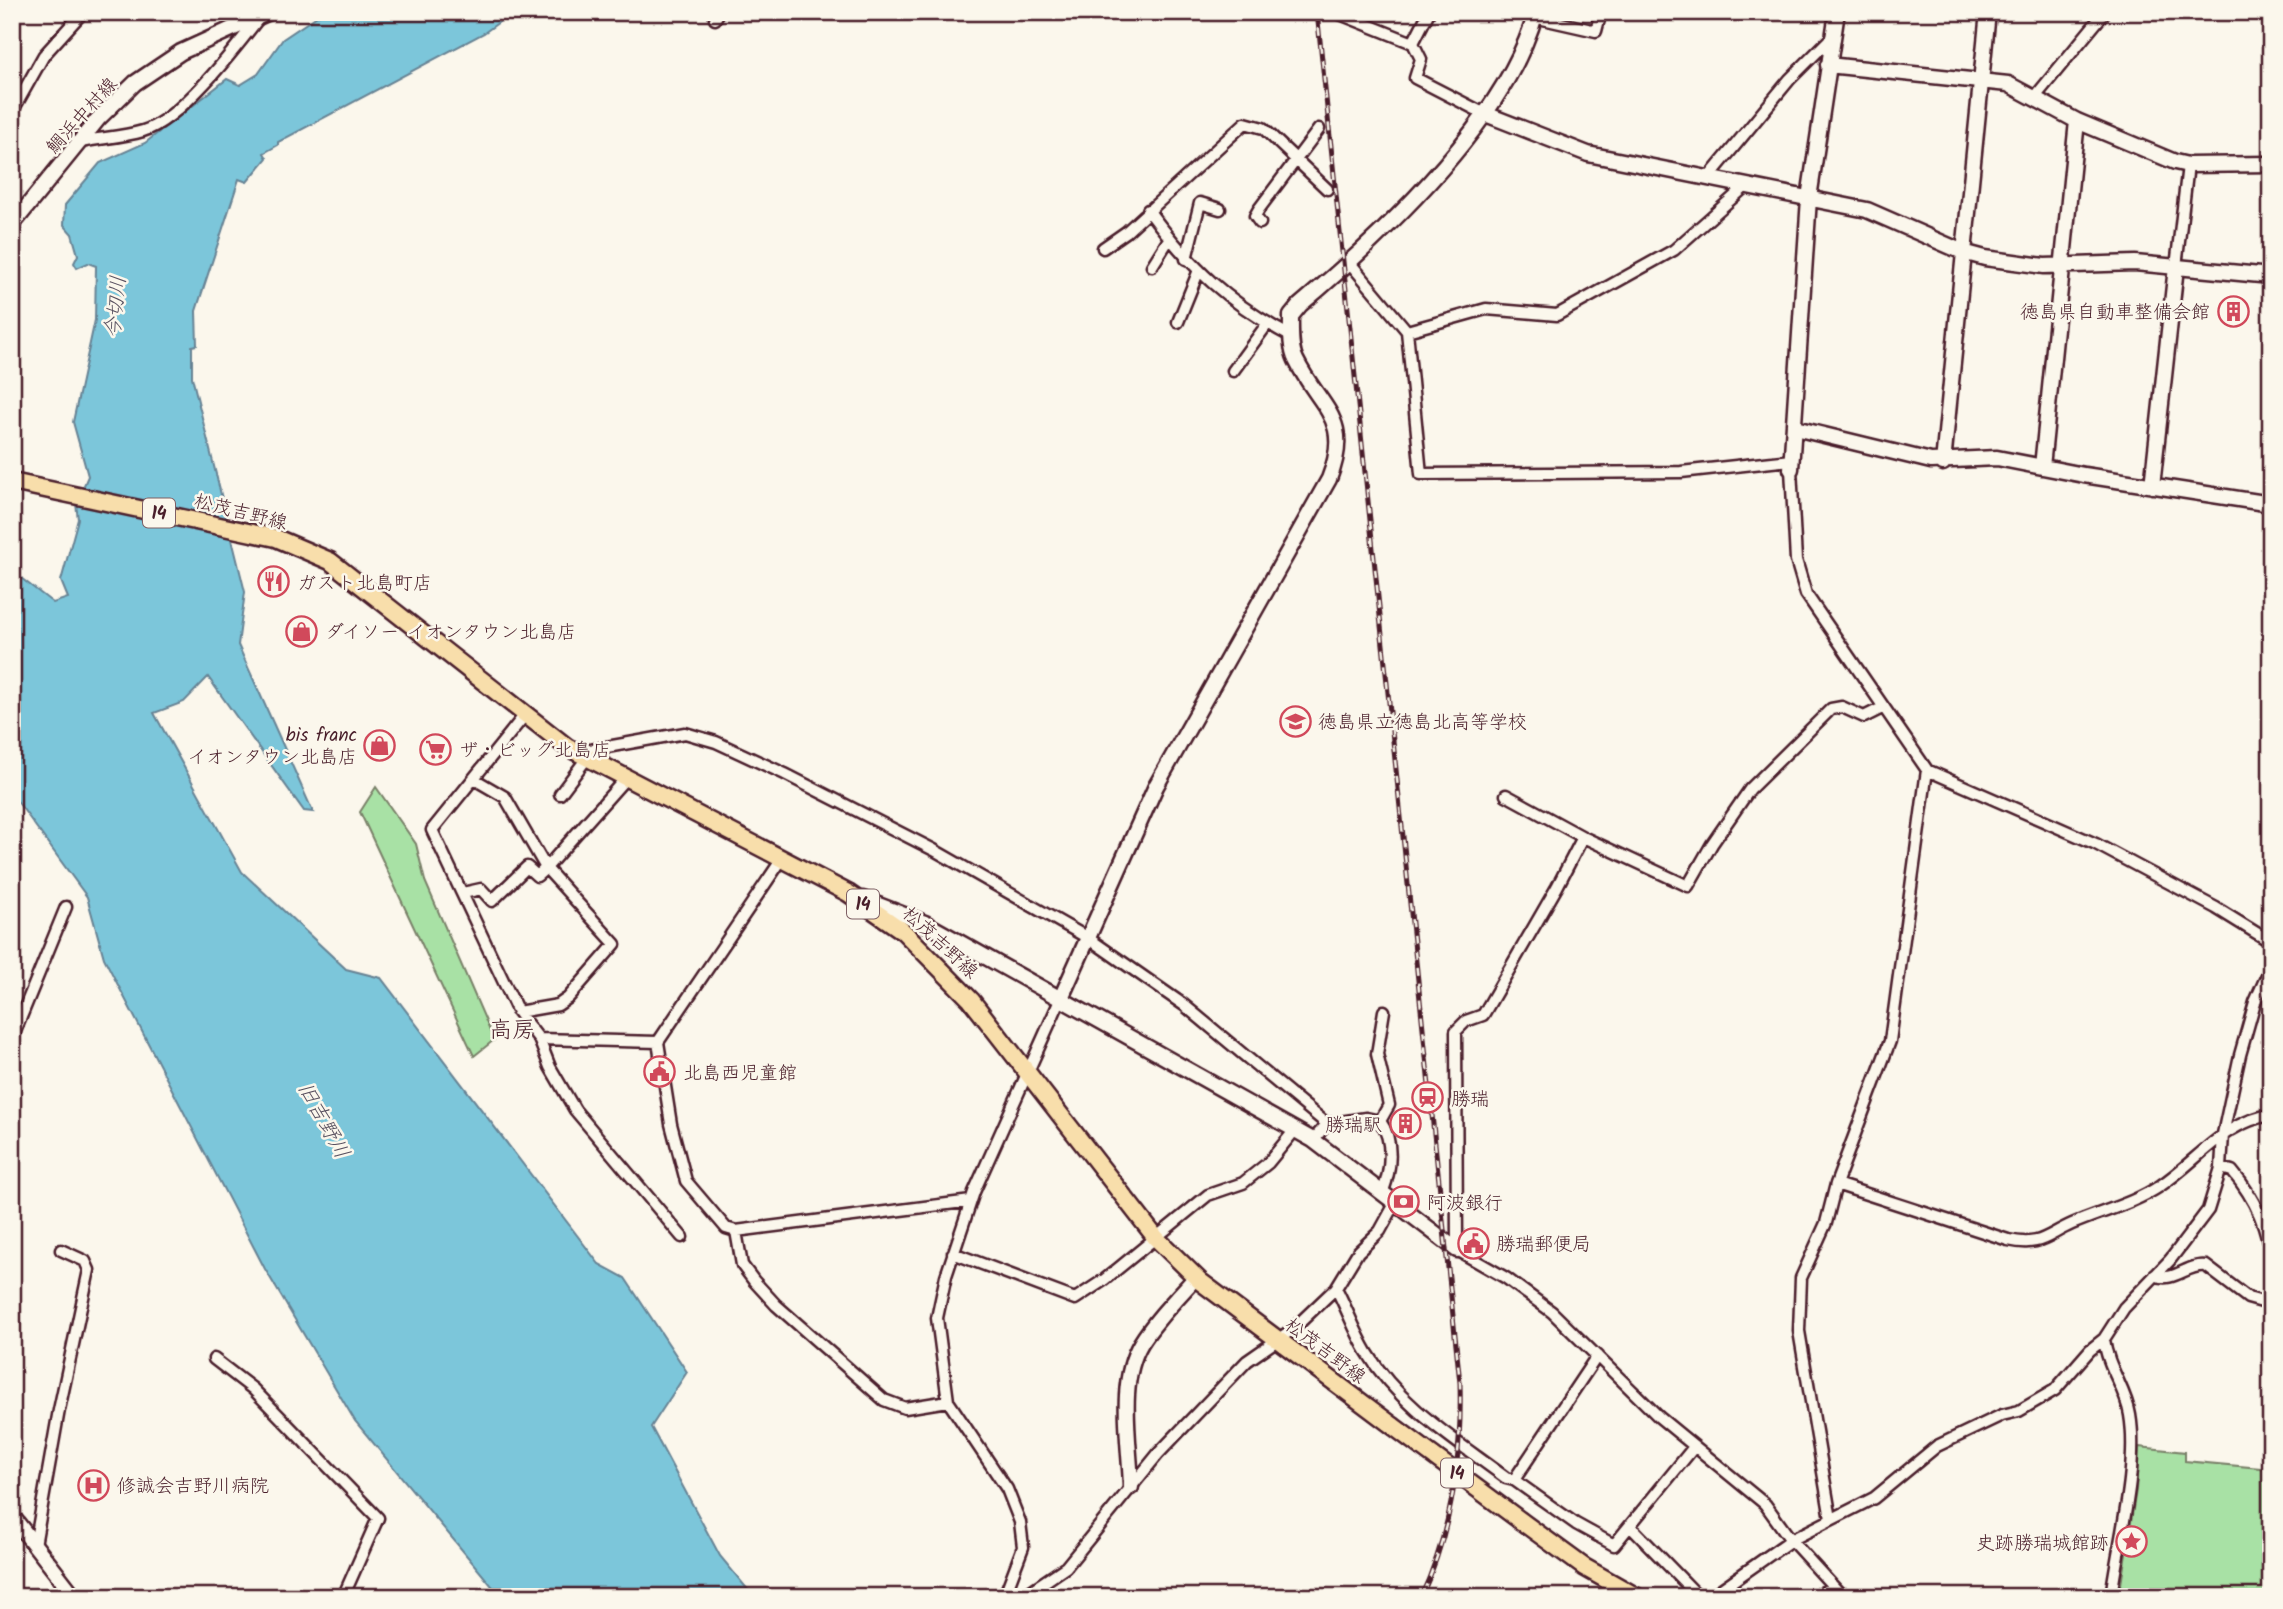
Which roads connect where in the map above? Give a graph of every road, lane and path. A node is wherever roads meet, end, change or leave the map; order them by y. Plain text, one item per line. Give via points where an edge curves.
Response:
1 (83, 12) edge
2 (1335, 12) edge
3 (1429, 12) edge
4 (1601, 12) edge
5 (1837, 12) edge
6 (1988, 12) edge
7 (2105, 12) edge
8 (265, 14) edge
9 (1535, 15) edge
10 (1833, 36) junction
11 (1413, 43) junction
12 (1828, 65) junction
13 (1981, 82) junction
14 (2035, 97) junction
15 (12, 112) edge
16 (1483, 113) junction
17 (2077, 121) junction
18 (1319, 130) dead end
19 (79, 142) junction
20 (1295, 159) junction
21 (2271, 164) edge
22 (2188, 165) junction
23 (1709, 177) junction
24 (1746, 186) junction
25 (1327, 190) dead end
26 (1810, 198) junction
27 (1220, 209) dead end
28 (1148, 210) junction
29 (1261, 223) dead end
30 (12, 225) edge
31 (1169, 239) junction
32 (1103, 248) dead end
33 (1963, 252) junction
34 (1186, 259) junction
35 (1350, 263) junction
36 (1152, 266) dead end
37 (2062, 266) junction
38 (2176, 267) junction
39 (1199, 270) junction
40 (2271, 276) edge
41 (1178, 323) dead end
42 (1268, 323) junction
43 (1408, 331) junction
44 (1292, 337) junction
45 (1234, 371) dead end
46 (1795, 428) junction
47 (1943, 463) junction
48 (1791, 464) junction
49 (2042, 467) junction
50 (12, 482) edge
51 (2152, 486) junction
52 (2271, 504) edge
53 (1884, 707) junction
54 (524, 716) junction
55 (582, 755) junction
56 (1927, 770) junction
57 (474, 779) junction
58 (625, 779) junction
59 (561, 794) dead end
60 (1506, 795) dead end
61 (1583, 837) junction
62 (782, 859) junction
63 (546, 869) junction
64 (463, 893) junction
65 (848, 893) junction
66 (66, 907) dead end
67 (1088, 938) junction
68 (2271, 942) edge
69 (2271, 966) edge
70 (1061, 998) junction
71 (1384, 1011) dead end
72 (518, 1012) junction
73 (12, 1039) edge
74 (539, 1039) junction
75 (658, 1042) junction
76 (1027, 1072) junction
77 (2271, 1115) edge
78 (1380, 1121) junction
79 (1327, 1124) junction
80 (1295, 1130) junction
81 (2223, 1134) junction
82 (1313, 1140) junction
83 (2221, 1168) junction
84 (1836, 1184) junction
85 (1383, 1191) junction
86 (971, 1201) junction
87 (1396, 1202) junction
88 (736, 1231) junction
89 (682, 1237) dead end
90 (1156, 1238) junction
91 (61, 1250) dead end
92 (1457, 1250) junction
93 (953, 1253) junction
94 (2271, 1263) edge
95 (2155, 1275) junction
96 (1196, 1277) junction
97 (1336, 1288) junction
98 (2271, 1291) edge
99 (2270, 1304) edge
100 (2104, 1339) junction
101 (1278, 1340) junction
102 (1597, 1356) junction
103 (214, 1359) dead end
104 (948, 1401) junction
105 (1694, 1447) junction
106 (1514, 1480) junction
107 (1131, 1487) junction
108 (12, 1516) edge
109 (1831, 1519) junction
110 (1630, 1526) junction
111 (1791, 1540) junction
112 (35, 1545) junction
113 (1833, 1587) junction
114 (75, 1597) edge
115 (343, 1597) edge
116 (1004, 1597) edge
117 (1022, 1597) edge
118 (1637, 1597) edge
119 (1699, 1597) edge
120 (1710, 1597) edge
121 (1814, 1597) edge
122 (1843, 1597) edge
123 (2110, 1597) edge

1 - 15 street via 44,55
2 - 11 street
3 - 11 street
4 - 9 street via 1596,31
5 - 10 street
6 - 13 street
7 - 14 street
8 - 19 street, 鯛浜中村線 via 181,52 135,83
8 - 19 street via 221,67 155,124 145,130
9 - 16 street
10 - 12 street
10 - 23 street via 1790,79
11 - 16 street via 1421,58 1415,78
12 - 13 street
12 - 26 street
13 - 14 street via 2008,84
13 - 33 street
14 - 17 street
16 - 23 street via 1588,154
16 - 35 street via 1421,191
17 - 22 street
17 - 37 street
18 - 20 street
19 - 30 street, 鯛浜中村線
20 - 25 street
20 - 28 street via 1263,128 1245,123
20 - 29 street via 1255,216
21 - 22 street
22 - 38 street
23 - 24 street
24 - 26 street
24 - 43 street via 1674,250 1557,315 1486,309
26 - 33 street via 1889,217
26 - 46 street
27 - 34 street via 1200,203
28 - 31 street
28 - 32 street
31 - 34 street
31 - 36 street
33 - 37 street via 2016,264
33 - 47 street
34 - 39 street
35 - 43 street
35 - 44 street via 1291,316
37 - 38 street via 2135,263
37 - 49 street
38 - 40 street
38 - 51 street
39 - 41 street
39 - 42 street via 1235,304
42 - 44 street
42 - 45 street
43 - 48 street via 1422,474 1681,472
44 - 67 street via 1295,358 1337,426 1336,461 1157,786
46 - 47 street
46 - 48 street
47 - 49 street via 1997,458
48 - 53 street via 1796,560 1806,594
49 - 51 street
50 - 54 main road, 松茂吉野線 / 14 via 276,538 330,561
51 - 52 street
53 - 56 street
53 - 61 street via 1864,717 1842,707 1831,709 1749,789 1688,886
54 - 55 main road, 松茂吉野線 / 14
54 - 57 street
55 - 58 main road, 松茂吉野線 / 14
55 - 59 street
55 - 67 street via 685,733 716,742 883,823
56 - 68 street via 2096,844
56 - 84 street via 1890,1041
57 - 63 street via 505,797
57 - 64 street via 432,830
58 - 62 main road, 松茂吉野線 / 14
58 - 63 street
60 - 61 street
61 - 92 street via 1483,1015 1466,1021 1457,1031
62 - 65 main road, 松茂吉野線 / 14
62 - 75 street
63 - 64 street via 537,876 527,867 492,901 481,889
63 - 72 street via 615,944 568,998 558,1005
64 - 72 street
65 - 70 street via 925,923
65 - 76 main road, 松茂吉野線 / 14 via 902,931 971,1000
66 - 73 street
67 - 70 street
67 - 79 street via 1184,1005
69 - 81 street via 2255,1002
70 - 76 street
70 - 80 street
71 - 78 street via 1377,1054 1390,1105
72 - 74 street
74 - 75 street
74 - 89 street via 575,1110
75 - 88 street via 686,1181 726,1228
76 - 86 street
76 - 90 main road, 松茂吉野線 / 14
77 - 81 street via 2240,1122
78 - 79 street via 1366,1118
78 - 85 street via 1386,1129 1391,1171
79 - 82 street
80 - 82 street
80 - 90 street via 1268,1163 1243,1183 1208,1195
81 - 83 street
81 - 84 street via 2140,1198 2035,1243 2008,1240
82 - 85 street
83 - 94 street via 2232,1171 2253,1202 2266,1228
83 - 95 street via 2208,1210
84 - 109 street via 1826,1223 1801,1278 1798,1302
85 - 87 street
86 - 88 street
86 - 93 street
87 - 92 street
87 - 97 street
88 - 104 street via 742,1265 775,1305 884,1400 905,1408
90 - 93 street via 1075,1299
90 - 96 main road, 松茂吉野線 / 14
91 - 112 street via 85,1261 89,1270
92 - 102 street via 1552,1312
93 - 104 street via 937,1318
95 - 99 street via 2168,1278 2206,1266 2248,1298
95 - 100 street via 2124,1308
96 - 101 main road, 松茂吉野線 / 14
96 - 107 street via 1162,1314 1132,1365 1128,1407
97 - 101 street
97 - 106 street via 1365,1350 1401,1395 1445,1434
98 - 99 street
100 - 109 street via 2055,1390 2019,1411 1937,1446 1874,1497
100 - 123 street via 2131,1426 2129,1476
101 - 107 street via 1238,1369
101 - 118 main road, 松茂吉野線 / 14, bridge via 1584,1567
102 - 105 street
102 - 106 street
103 - 115 street via 253,1389 378,1518
104 - 116 street via 1007,1489 1020,1522 1023,1547
105 - 110 street
105 - 111 street via 1765,1504
106 - 110 street via 1614,1545
107 - 117 street via 1066,1567
108 - 112 street
109 - 111 street
110 - 119 street
111 - 113 street
111 - 120 street
112 - 114 street
113 - 121 street
113 - 122 street

